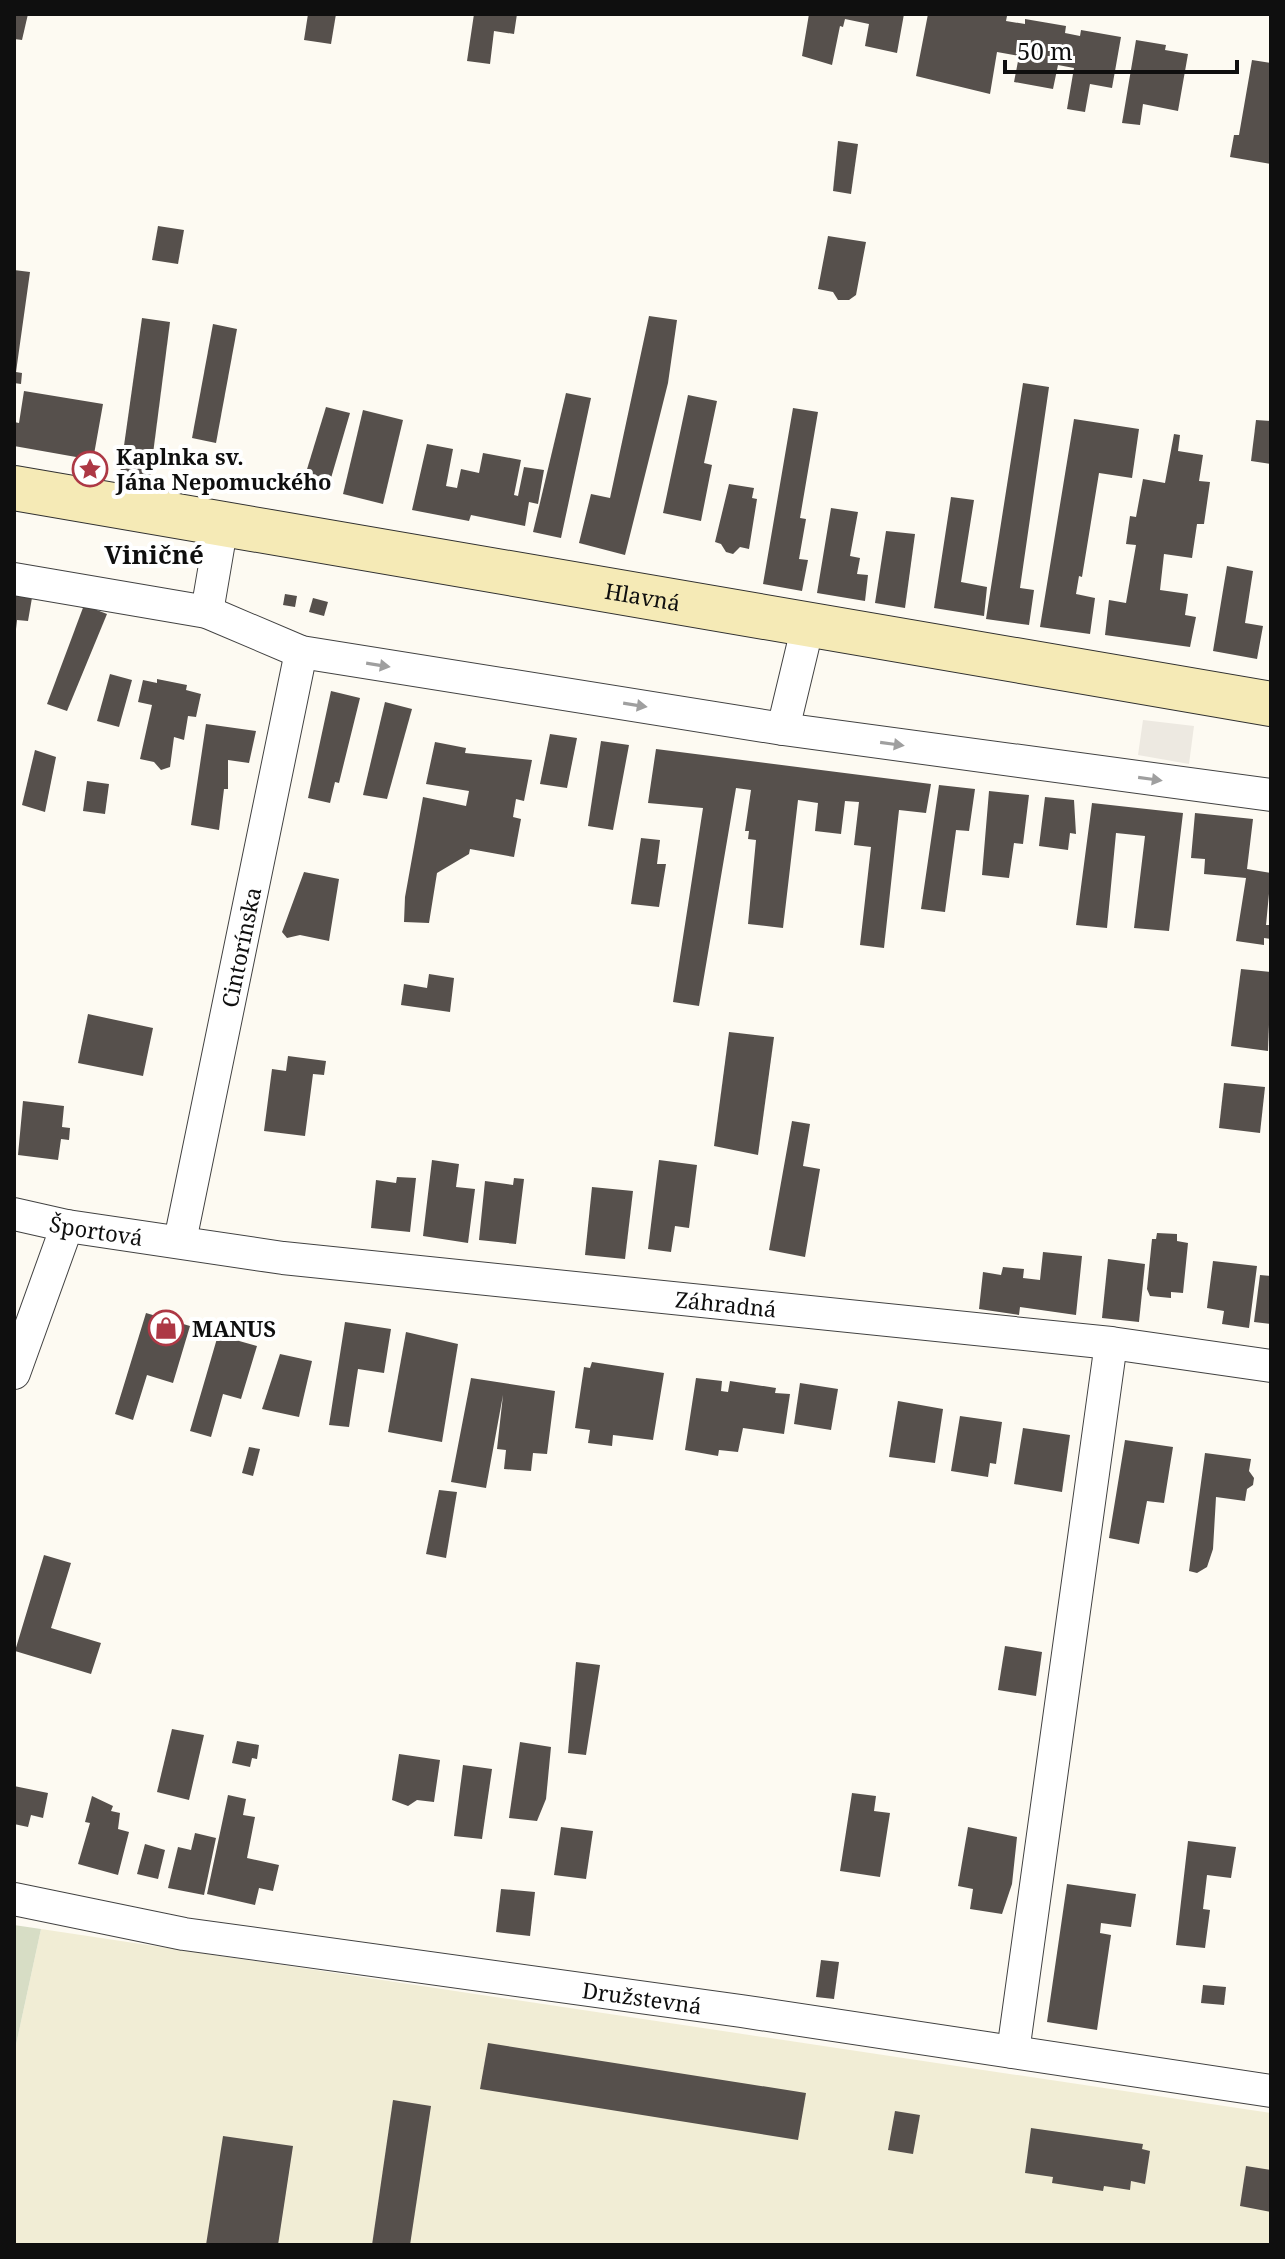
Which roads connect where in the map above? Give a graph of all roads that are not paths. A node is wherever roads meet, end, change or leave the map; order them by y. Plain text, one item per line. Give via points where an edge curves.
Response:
1 (14, 488) edge
2 (222, 524) junction
3 (14, 579) edge
4 (207, 612) junction
5 (808, 625) junction
6 (301, 652) junction
7 (1271, 704) edge
8 (783, 729) junction
9 (1271, 795) edge
10 (14, 1214) edge
11 (67, 1226) junction
12 (180, 1241) junction
13 (1111, 1343) junction
14 (1271, 1366) edge
15 (14, 1373) edge
16 (14, 1899) edge
17 (1013, 2052) junction
18 (1271, 2091) edge

1 - 2 main road, Hlavná
2 - 4 street
2 - 5 main road, Hlavná
3 - 4 street
4 - 6 street
5 - 7 main road, Hlavná
5 - 8 street
6 -> 8 street
6 - 12 street, Cintorínska
8 -> 9 street
10 - 11 street, Športová
11 - 12 street, Športová
11 - 15 street
12 - 13 street, Záhradná via 283,1258
13 - 14 street, Záhradná
13 - 17 street
16 - 17 street, Družstevná via 184,1934
17 - 18 street, Družstevná

